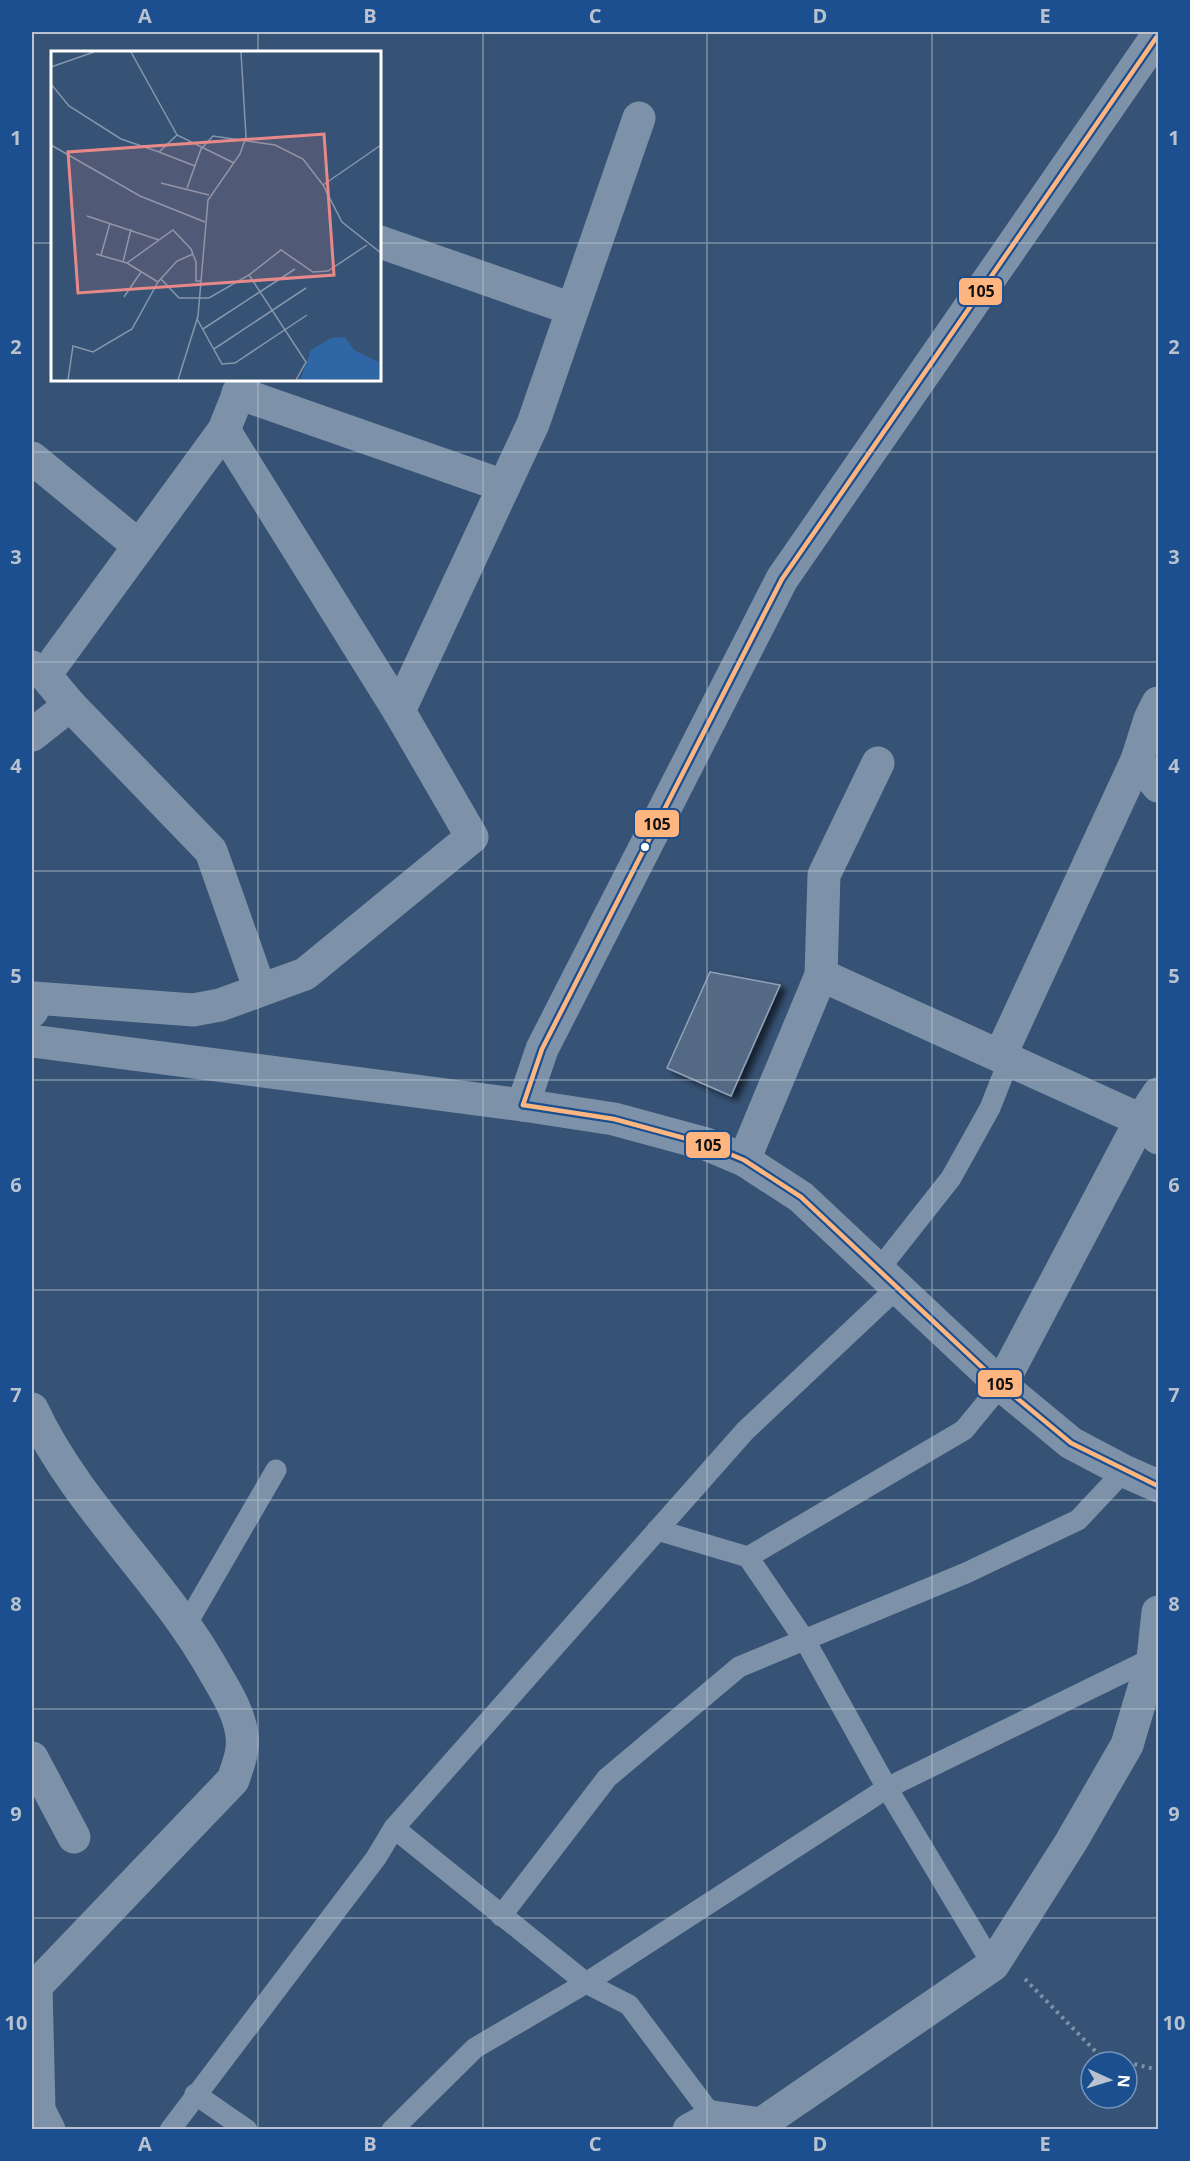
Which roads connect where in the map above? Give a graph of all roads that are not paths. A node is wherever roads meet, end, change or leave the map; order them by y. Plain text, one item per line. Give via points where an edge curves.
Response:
1 (1158, 35) edge
2 (639, 118) dead end
3 (381, 242) edge
4 (572, 309) junction
5 (241, 386) edge
6 (224, 430) junction
7 (32, 458) edge
8 (504, 486) junction
9 (139, 546) junction
10 (38, 671) edge
11 (1158, 703) edge
12 (70, 705) junction
13 (399, 711) junction
14 (32, 735) edge
15 (1137, 760) junction
16 (878, 763) dead end
17 (1158, 786) edge
18 (821, 975) junction
19 (260, 990) junction
20 (32, 1011) edge
21 (32, 1041) edge
22 (1004, 1058) junction
23 (523, 1105) junction
24 (1153, 1117) edge
25 (744, 1160) junction
26 (889, 1277) junction
27 (1001, 1385) junction
28 (32, 1409) edge
29 (40, 1451) edge
30 (276, 1470) dead end
31 (1124, 1471) junction
32 (1158, 1486) edge
33 (657, 1530) junction
34 (748, 1557) junction
35 (1158, 1612) edge
36 (186, 1625) junction
37 (806, 1642) junction
38 (1153, 1658) junction
39 (32, 1758) edge
40 (887, 1788) junction
41 (394, 1828) junction
42 (74, 1837) dead end
43 (501, 1917) junction
44 (997, 1959) junction
45 (585, 1983) junction
46 (34, 1985) edge
47 (195, 2094) junction
48 (40, 2117) edge
49 (701, 2123) edge
50 (762, 2127) edge
51 (170, 2130) edge
52 (248, 2130) edge
53 (392, 2130) edge

1 - 23 street via 782,579 542,1049
2 - 4 street
3 - 4 street
4 - 8 street via 533,423
5 - 6 street
5 - 8 street
6 - 9 street
6 - 13 street
7 - 9 street
8 - 13 street
9 - 10 street
10 - 12 street
11 - 15 street
12 - 14 street
12 - 19 street via 211,851
13 - 19 street via 472,837 305,974
15 - 17 street
15 - 22 street
16 - 18 street via 824,875
18 - 22 street
18 - 25 street
19 - 20 street via 193,1010 34,998
21 - 23 street
22 - 24 street
22 - 26 lane via 990,1108
23 - 25 street via 614,1119 706,1144
24 - 27 street
25 - 26 street via 801,1197
26 - 27 street
26 - 33 lane
27 - 31 street via 1071,1443
27 - 34 lane via 964,1430
28 - 29 street
29 - 36 street
30 - 36 lane
31 - 32 street
31 - 37 lane via 1078,1520
33 - 34 lane
33 - 41 lane
34 - 37 lane
35 - 38 street
36 - 46 street via 229,1698 242,1735 233,1780
37 - 40 lane
37 - 43 lane via 739,1667 607,1778
38 - 40 lane
38 - 44 street via 1127,1745 1102,1792
39 - 42 street
40 - 44 lane
40 - 45 lane
41 - 43 lane
41 - 47 lane via 376,1858
43 - 45 lane
44 - 50 street
45 - 49 lane via 629,2004
45 - 53 lane via 475,2048
46 - 48 street
47 - 51 lane
47 - 52 lane
49 - 50 street

